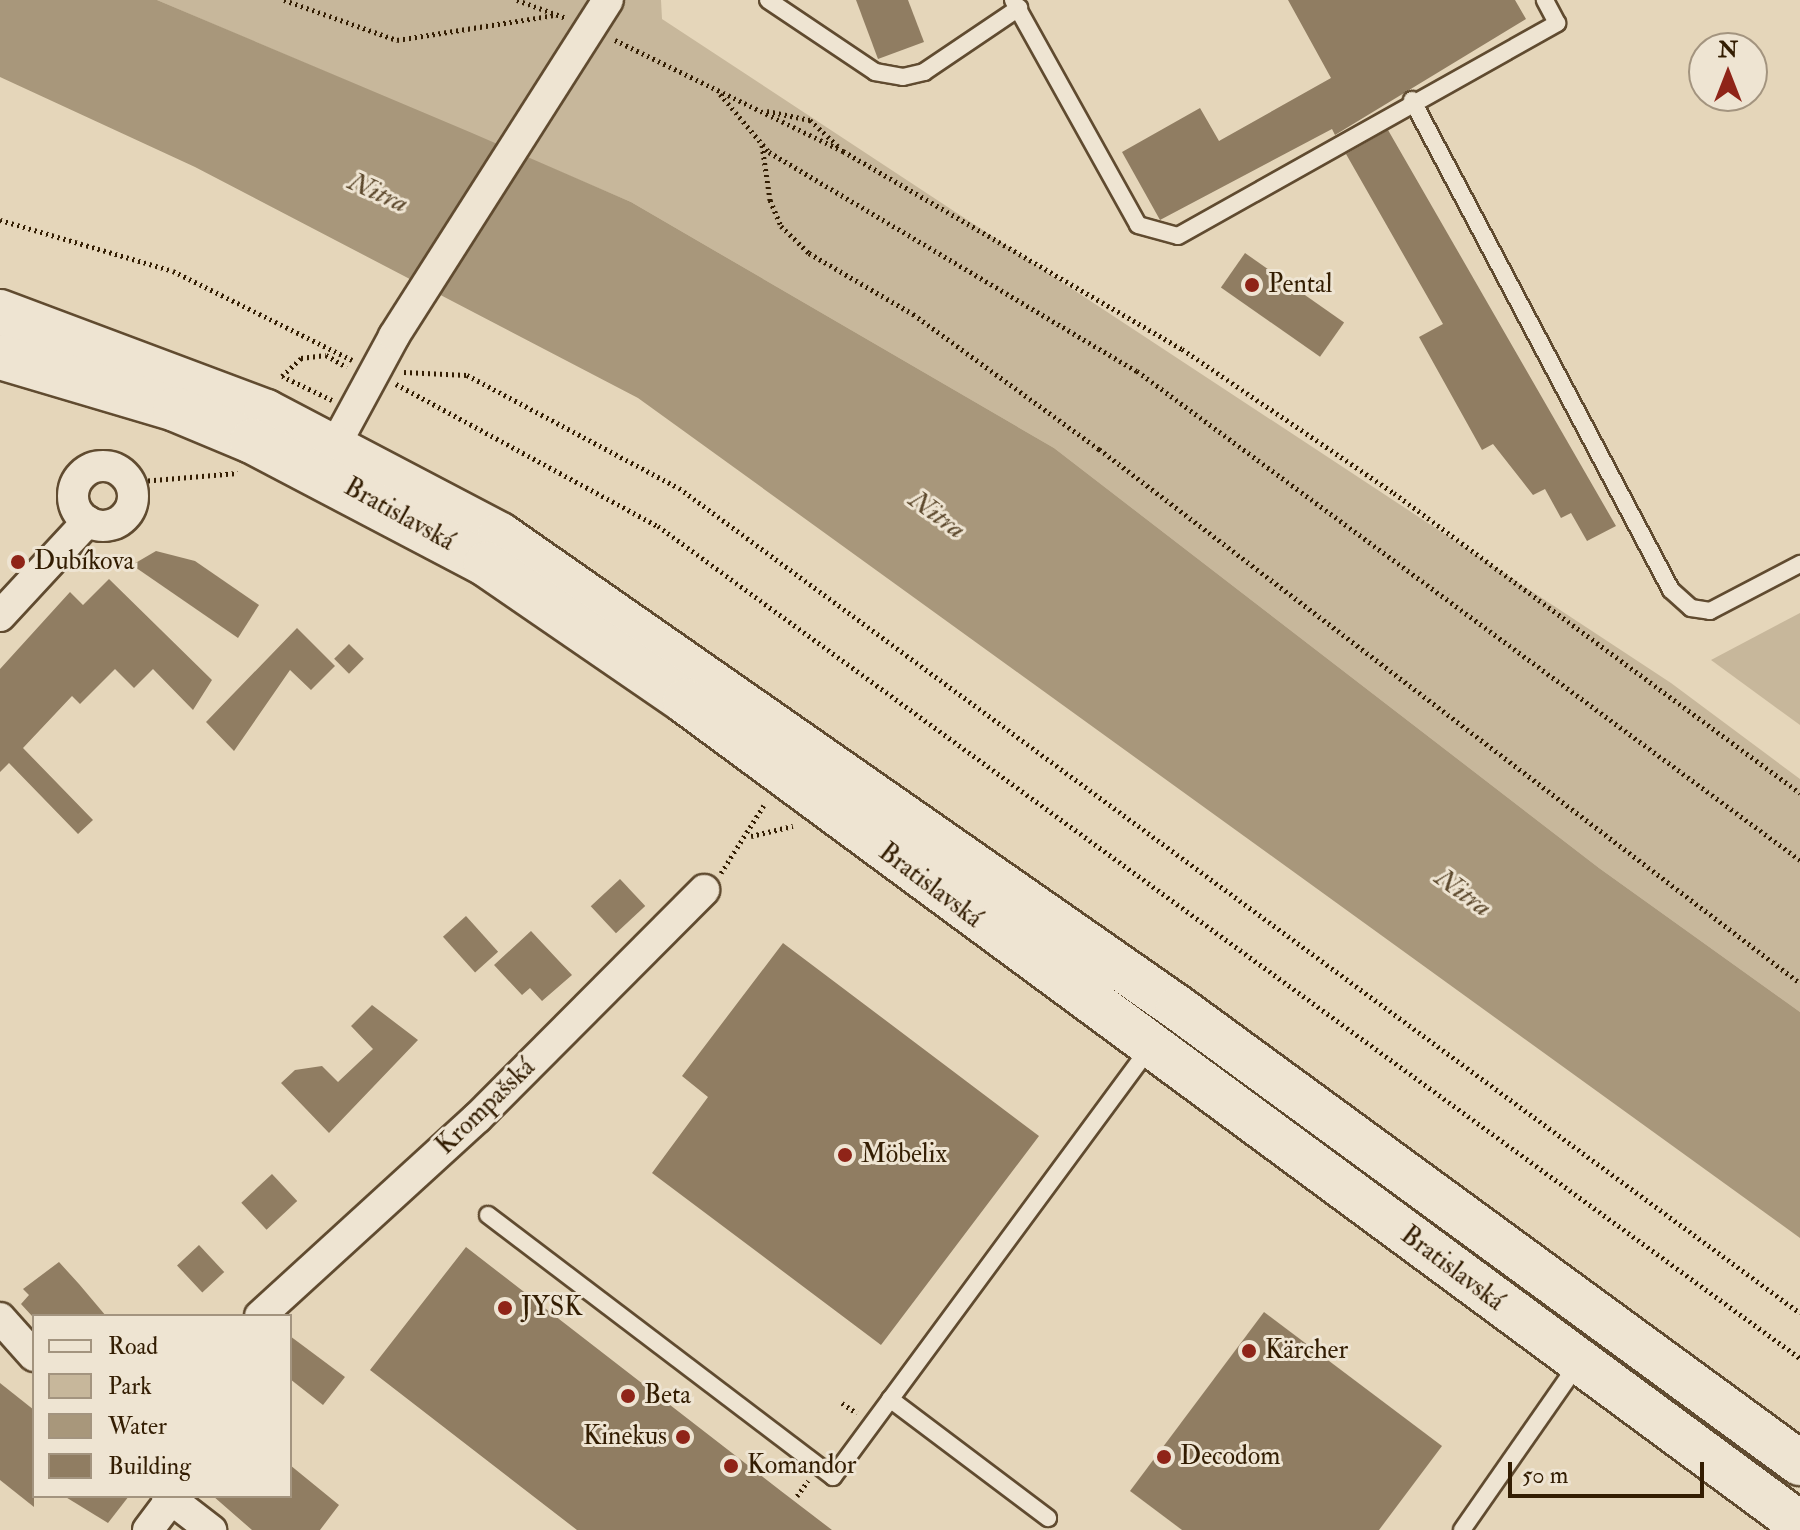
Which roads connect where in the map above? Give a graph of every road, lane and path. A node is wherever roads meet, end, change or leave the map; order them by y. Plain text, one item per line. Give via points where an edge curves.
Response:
1 (284, 0) edge
2 (517, 0) edge
3 (608, 0) edge
4 (768, 0) edge
5 (1545, 0) edge
6 (1016, 4) edge
7 (556, 15) junction
8 (591, 28) junction
9 (719, 94) junction
10 (1412, 100) junction
11 (762, 111) junction
12 (762, 145) junction
13 (843, 151) junction
14 (0, 220) edge
15 (0, 312) edge
16 (0, 357) edge
17 (373, 371) junction
18 (336, 442) junction
19 (238, 473) dead end
20 (130, 482) junction
21 (88, 521) junction
22 (1800, 564) edge
23 (0, 616) edge
24 (1800, 793) edge
25 (764, 805) dead end
26 (793, 826) dead end
27 (750, 836) junction
28 (1800, 860) edge
29 (727, 867) dead end
30 (704, 890) dead end
31 (1800, 983) edge
32 (1178, 1008) junction
33 (1150, 1047) junction
34 (488, 1215) dead end
35 (1800, 1313) edge
36 (262, 1314) edge
37 (0, 1318) edge
38 (1609, 1323) junction
39 (32, 1354) edge
40 (1800, 1358) edge
41 (1578, 1363) junction
42 (890, 1399) junction
43 (1800, 1463) edge
44 (169, 1498) edge
45 (1048, 1518) dead end
46 (1800, 1524) edge
47 (148, 1530) edge
48 (211, 1530) edge
49 (1462, 1530) edge

1 - 7 path via 397,40
2 - 7 path
3 - 8 street
4 - 6 lane via 875,72 903,77 924,72
5 - 10 lane via 1557,23
6 - 10 lane via 1138,225 1178,236
7 - 8 path
8 - 9 path
8 - 17 street
9 - 11 path
9 - 12 path
10 - 22 lane via 1671,590 1691,608 1710,611
11 - 13 path
11 - 13 path via 810,120
12 - 28 path via 1137,371
12 - 31 path via 775,213 809,253 913,314 1099,449
13 - 24 path via 1260,400
14 - 17 path via 173,271
15 - 18 main road, Bratislavská via 184,378
16 - 18 main road, Bratislavská via 175,409
17 - 18 street
17 - 18 path via 326,355 301,358 282,376
17 - 35 path via 467,375 679,488
17 - 40 path via 658,526
18 - 32 main road, Bratislavská via 500,535 601,602
18 - 33 main road, Bratislavská via 486,564 583,628
19 - 20 path
20 - 21 street via 132,501 123,517 106,525
20 - 21 street via 106,466 79,477 73,496
21 - 23 street
25 - 27 path
26 - 27 path
27 - 29 path
30 - 36 street, Krompašská via 477,1118
32 - 33 main road
32 - 38 main road, Bratislavská
33 - 41 main road, Bratislavská
33 - 42 lane
34 - 42 lane via 833,1477
37 - 39 street
38 - 41 main road
38 - 43 main road, Bratislavská
41 - 46 main road, Bratislavská
41 - 49 lane
42 - 45 lane
44 - 47 street
44 - 48 street

